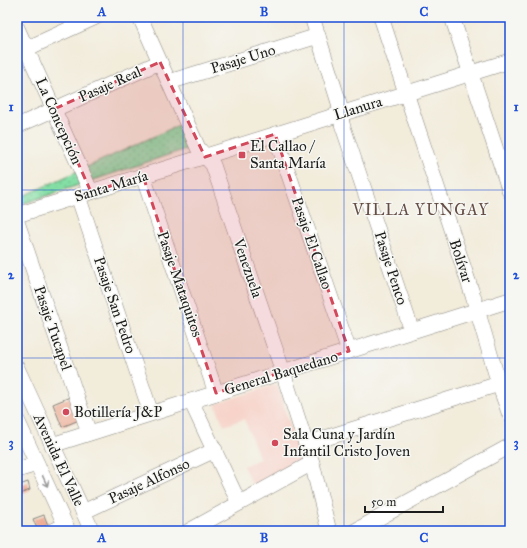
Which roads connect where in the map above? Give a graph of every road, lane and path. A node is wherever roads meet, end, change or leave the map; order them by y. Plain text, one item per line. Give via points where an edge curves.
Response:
1 (96, 17) edge
2 (140, 17) edge
3 (312, 17) edge
4 (381, 17) edge
5 (452, 17) edge
6 (17, 28) edge
7 (318, 36) junction
8 (22, 51) edge
9 (510, 61) edge
10 (160, 62) junction
11 (470, 73) junction
12 (169, 82) junction
13 (406, 94) junction
14 (54, 109) junction
15 (341, 114) junction
16 (17, 126) edge
17 (275, 134) junction
18 (205, 156) junction
19 (143, 176) junction
20 (510, 192) edge
21 (85, 194) junction
22 (17, 215) edge
23 (17, 222) edge
24 (510, 300) edge
25 (476, 311) junction
26 (412, 331) junction
27 (349, 351) junction
28 (17, 368) edge
29 (283, 372) junction
30 (499, 384) junction
31 (216, 393) junction
32 (191, 401) junction
33 (152, 413) junction
34 (510, 415) edge
35 (17, 420) edge
36 (89, 433) junction
37 (52, 444) junction
38 (306, 444) junction
39 (510, 446) edge
40 (214, 450) junction
41 (312, 463) junction
42 (37, 464) junction
43 (17, 470) edge
44 (239, 503) junction
45 (83, 512) junction
46 (67, 529) edge
47 (51, 531) edge
48 (92, 531) edge
49 (189, 531) edge
50 (329, 531) edge
51 (355, 531) edge

1 - 8 street
2 - 10 street, Venezuela
3 - 7 street, Pasaje Penco
4 - 13 street, Bolívar
5 - 11 street
6 - 8 street, La Concepción
7 - 12 street, Pasaje Uno
7 - 15 street, Pasaje Penco
8 - 14 street, La Concepción
9 - 11 street, Llanura
10 - 12 street, Venezuela
10 - 14 street, Pasaje Real
11 - 13 street, Llanura
11 - 20 street
12 - 18 street, Venezuela via 198,148
13 - 15 street, Llanura
13 - 25 street, Bolívar
14 - 16 street, Pasaje Real
14 - 21 street, La Concepción
15 - 17 street, Llanura
15 - 26 street, Pasaje Penco via 342,124
17 - 18 street, Llanura
17 - 27 street, Pasaje El Callao
18 - 19 street, Santa María
18 - 29 street, Venezuela via 213,166
19 - 21 street, Santa María
19 - 31 street, Pasaje Mataquitos
21 - 22 street, Santa María
21 - 33 street, Pasaje San Pedro
23 - 36 street, Pasaje Tucapel
24 - 25 street, General Baquedano
25 - 26 street, General Baquedano
25 - 30 street, Bolívar
26 - 27 street, General Baquedano
27 - 29 street, General Baquedano
28 - 37 street, Avenida El Valle
29 - 31 street, General Baquedano
29 - 38 street, Venezuela
30 - 34 street, Bolívar
30 - 38 street
31 - 32 street, General Baquedano
32 - 33 street, General Baquedano
32 - 40 street
33 - 36 street, General Baquedano
35 - 42 street, Avenida El Valle
36 - 37 street, General Baquedano
37 - 45 street, Avenida El Valle
38 - 41 street, Venezuela
39 - 51 street
40 - 44 street
40 - 45 street, Pasaje Alfonso
41 - 44 street
41 - 50 street, Venezuela
42 - 43 street
42 -> 46 street, Avenida El Valle
44 - 49 street
45 - 48 street, Avenida El Valle
46 - 47 street

